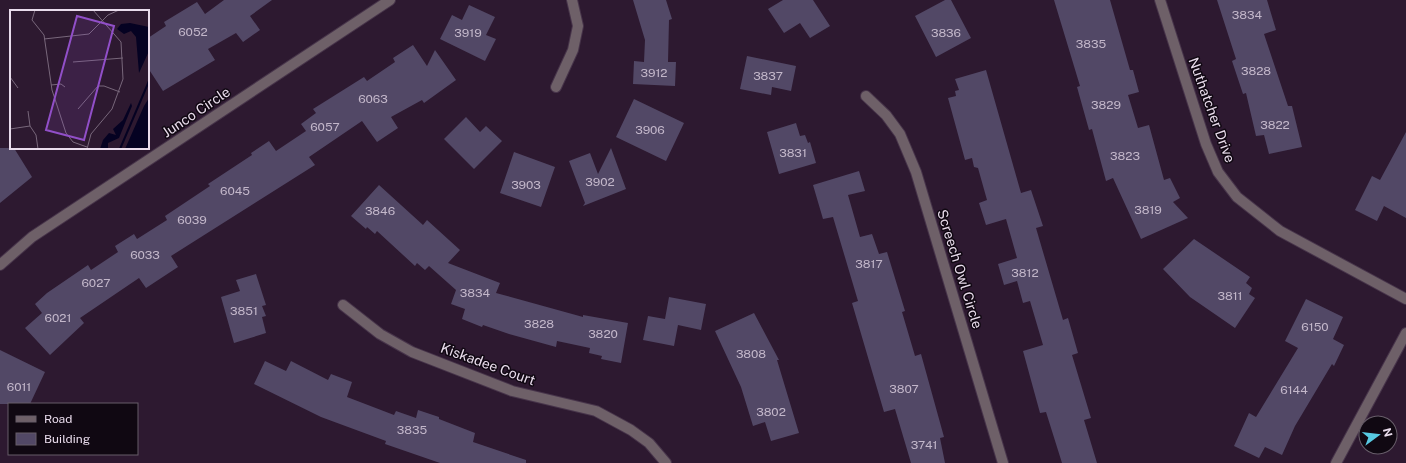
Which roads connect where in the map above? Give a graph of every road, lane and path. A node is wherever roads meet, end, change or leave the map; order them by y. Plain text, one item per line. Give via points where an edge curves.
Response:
1 (390, 0) edge
2 (572, 0) edge
3 (1160, 0) edge
4 (556, 87) dead end
5 (866, 96) dead end
6 (0, 265) edge
7 (1406, 299) edge
8 (343, 305) dead end
9 (1406, 333) edge
10 (666, 463) edge
11 (1003, 463) edge
12 (1336, 463) edge

1 - 6 street, Junco Circle via 32,237
2 - 4 street via 578,26 574,50
3 - 7 street, Nuthatcher Drive via 1206,144 1218,172 1237,198 1280,230
5 - 11 street, Screech Owl Circle via 886,115 900,134 916,172
8 - 10 street, Kiskadee Court via 380,334 412,352 512,391 596,410 649,443
9 - 12 street

